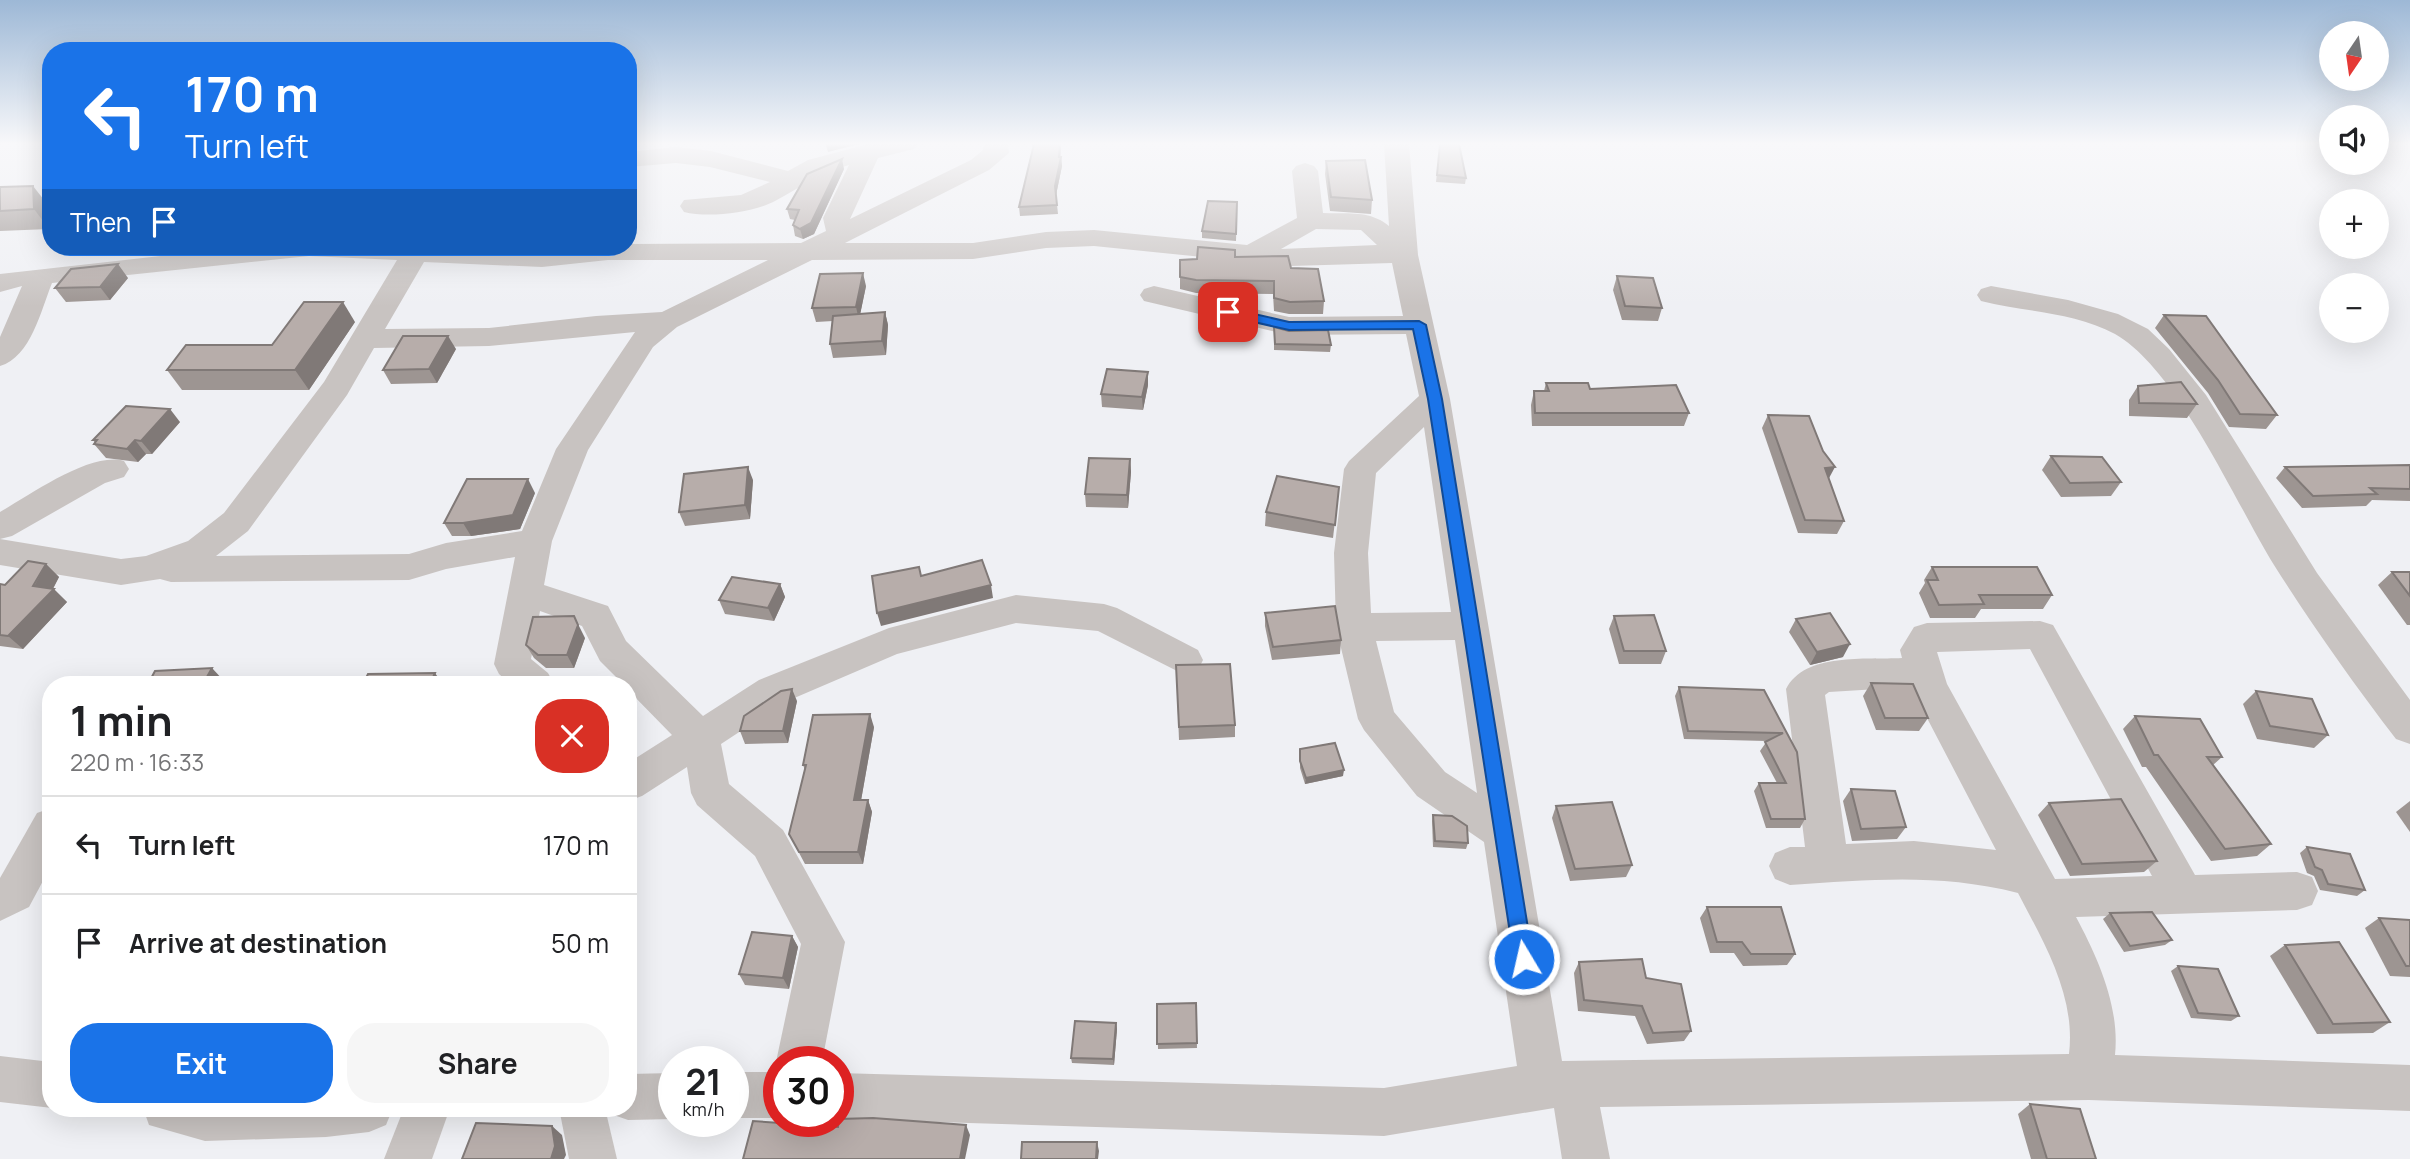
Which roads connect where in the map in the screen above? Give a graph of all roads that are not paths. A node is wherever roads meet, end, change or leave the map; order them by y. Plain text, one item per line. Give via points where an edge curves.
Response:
1 (759, 198) edge
2 (846, 198) edge
3 (914, 198) edge
4 (1308, 198) edge
5 (1400, 198) edge
6 (693, 206) dead end
7 (1311, 221) junction
8 (841, 235) junction
9 (810, 250) junction
10 (637, 252) edge
11 (1251, 254) junction
12 (1404, 255) junction
13 (138, 256) edge
14 (221, 256) edge
15 (412, 256) edge
16 (500, 256) edge
17 (570, 256) edge
18 (121, 265) junction
19 (40, 277) junction
20 (0, 283) edge
21 (1154, 295) dead end
22 (1991, 295) dead end
23 (667, 321) junction
24 (1419, 325) junction
25 (364, 339) junction
26 (0, 356) edge
27 (1435, 399) junction
28 (113, 469) dead end
29 (0, 527) edge
30 (536, 541) junction
31 (0, 552) edge
32 (149, 569) junction
33 (526, 593) junction
34 (1471, 626) junction
35 (1354, 628) junction
36 (1185, 660) dead end
37 (1925, 671) junction
38 (526, 676) edge
39 (2397, 689) edge
40 (2410, 728) edge
41 (701, 739) junction
42 (637, 778) edge
43 (1504, 833) junction
44 (42, 843) edge
45 (2037, 888) junction
46 (2297, 891) dead end
47 (2184, 895) junction
48 (0, 902) edge
49 (802, 1046) edge
50 (2089, 1077) junction
51 (0, 1079) edge
52 (42, 1083) edge
53 (1558, 1084) junction
54 (2410, 1088) edge
55 (658, 1096) edge
56 (854, 1096) edge
57 (637, 1097) edge
58 (424, 1117) edge
59 (584, 1117) edge
60 (408, 1159) edge
61 (593, 1159) edge
62 (1586, 1159) edge

1 - 6 street
2 - 8 street via 836,218
3 - 8 street
4 - 7 street
5 - 12 street
7 - 11 street
7 - 12 street via 1368,222
8 - 9 street
9 - 10 street
9 - 11 street via 973,251 1094,238
9 - 23 street
11 - 12 street via 1291,258
12 - 24 street
13 - 18 street
14 - 18 street
15 - 25 street
16 - 17 street
18 - 19 street
19 - 20 street
19 - 26 street via 15,338
21 - 24 street via 1289,326
22 - 39 street via 2088,313 2137,334 2182,381 2273,535
23 - 25 street via 489,337
23 - 30 street via 642,341 572,449
24 - 27 street
25 - 32 street via 336,388 236,522 200,550
27 - 34 street
27 - 35 street via 1360,468 1351,553
28 - 29 street via 81,481
30 - 32 street via 408,567
30 - 33 street
31 - 32 street via 121,572
33 - 38 street via 512,664
33 - 41 street via 595,616 613,650
34 - 35 street
34 - 43 street
35 - 43 street via 1377,719 1431,784
36 - 41 street via 1104,618 1016,609 890,642 772,691
37 - 45 street
37 - 45 street via 1822,678 1805,689 1809,865 1914,859 1980,865
37 - 47 street via 1918,650 1927,637 2040,635
39 - 40 street
41 - 42 street
41 - 49 street via 711,793 769,842 823,942
43 - 53 street
44 - 48 street via 14,893
45 - 47 street
45 - 50 street via 2079,966 2094,1035
46 - 47 street
50 - 53 street
50 - 54 street
51 - 52 street
53 - 56 street via 1384,1112
53 - 62 street
55 - 57 street
58 - 60 street
59 - 61 street

